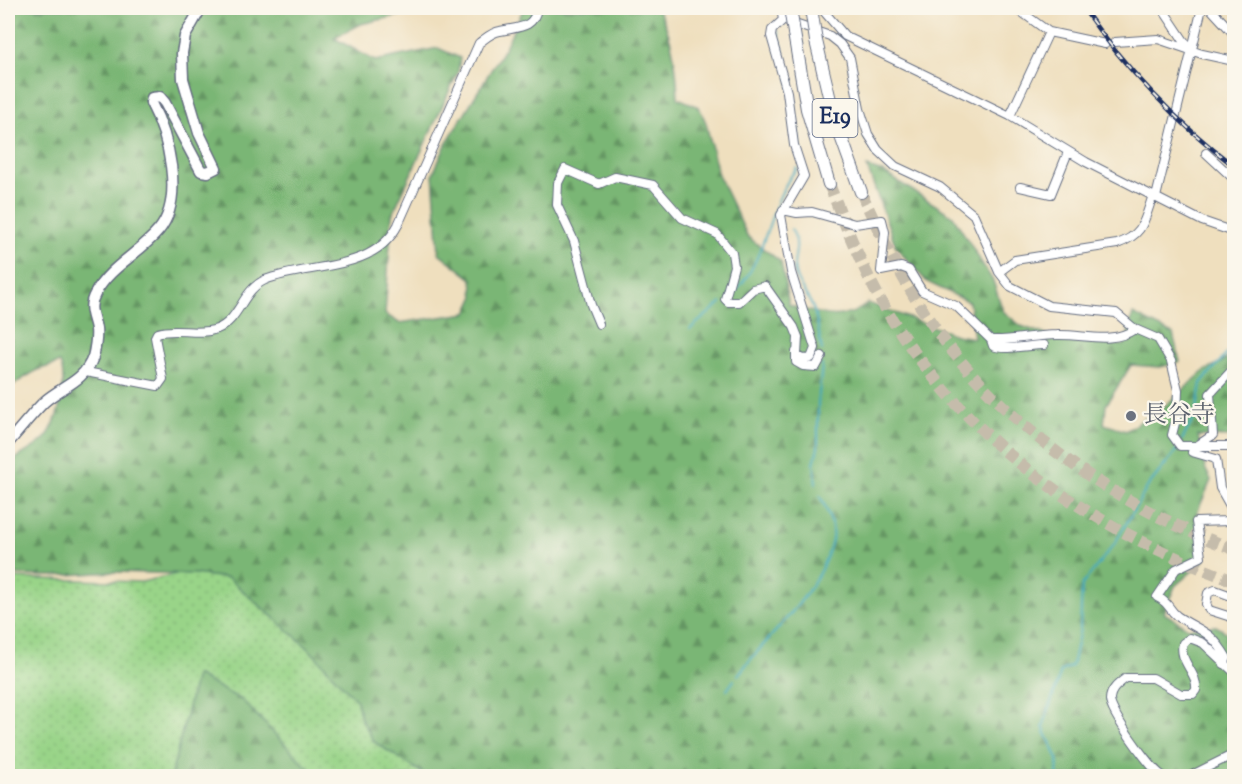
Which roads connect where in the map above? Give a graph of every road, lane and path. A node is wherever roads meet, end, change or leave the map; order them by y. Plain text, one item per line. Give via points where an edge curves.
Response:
1 (201, 8) edge
2 (537, 8) edge
3 (781, 8) edge
4 (790, 8) edge
5 (811, 8) edge
6 (821, 8) edge
7 (1016, 8) edge
8 (1162, 8) edge
9 (1202, 8) edge
10 (1210, 8) edge
11 (783, 20) junction
12 (1049, 32) junction
13 (1234, 34) edge
14 (1190, 51) junction
15 (1234, 61) edge
16 (1010, 116) junction
17 (1068, 152) junction
18 (1206, 153) dead end
19 (1234, 179) edge
20 (829, 184) tunnel mouth
21 (1020, 187) dead end
22 (861, 192) tunnel mouth
23 (1156, 196) junction
24 (783, 210) junction
25 (1234, 231) edge
26 (999, 272) junction
27 (1234, 295) edge
28 (1234, 313) edge
29 (599, 324) dead end
30 (1136, 329) junction
31 (991, 340) junction
32 (1044, 345) dead end
33 (796, 352) junction
34 (822, 356) dead end
35 (1234, 368) edge
36 (86, 372) junction
37 (10, 437) edge
38 (1234, 446) edge
39 (1195, 447) junction
40 (1234, 597) edge
41 (1234, 618) edge
42 (1224, 664) junction
43 (1234, 672) edge
44 (1234, 754) edge
45 (1163, 777) edge
46 (1190, 777) edge

1 - 36 main road via 185,36 183,79 199,133 216,168 201,171 165,103 160,97 152,98 167,144 171,206 159,230 94,295 90,305 97,330
2 - 36 street via 528,26 499,31 479,43 435,148 396,228 385,242 344,263 259,283 217,329 158,333 155,338 162,379 158,386
3 - 11 street
4 - 20 highway, E19, bridge via 807,109
5 - 22 highway, E19, bridge via 834,117
6 - 16 street via 845,36
7 - 12 street
8 - 14 street
9 - 14 street
10 - 13 street
11 - 24 street via 771,36 804,176
11 - 26 street via 830,36 840,45 850,58 860,109 878,150 896,166 940,187 974,214
12 - 14 street via 1110,43 1158,39
12 - 16 street
14 - 15 street
14 - 23 street
16 - 17 street
17 - 21 street via 1052,194
17 - 23 street
18 - 19 street
23 - 25 street via 1202,221
23 - 26 street via 1143,225 1131,239 1015,260
24 - 31 street via 812,212 855,224 884,222 881,271 901,267 909,270 922,291 956,306
24 - 33 street via 790,272 815,348 807,359
26 - 30 street via 1010,286 1049,306 1113,312
27 - 28 street
29 - 33 street via 574,242 557,205 558,183 565,169 599,184 615,177 653,185 682,218 717,234 732,253 734,266 724,299 739,302 753,289 765,286 794,327 798,338
30 - 31 street via 1112,338 1057,335
30 - 39 street via 1158,339 1171,361 1178,390 1172,435 1180,446
31 - 32 street via 993,346 1002,349
33 - 34 street via 796,362 803,366 816,367
35 - 39 street via 1210,394 1213,435
36 - 37 main road via 44,403
38 - 39 street
39 - 42 street via 1192,452 1215,459 1220,488 1233,511 1230,520 1196,522 1201,557 1176,569 1157,597 1168,602 1174,614 1203,629 1219,643 1227,658
40 - 41 street via 1215,590 1208,593 1206,600 1209,610
42 - 43 street
42 - 45 street via 1203,643 1190,638 1183,643 1181,652 1196,680 1192,694 1181,694 1153,678 1139,677 1126,678 1112,693 1111,706 1139,753
44 - 46 street

